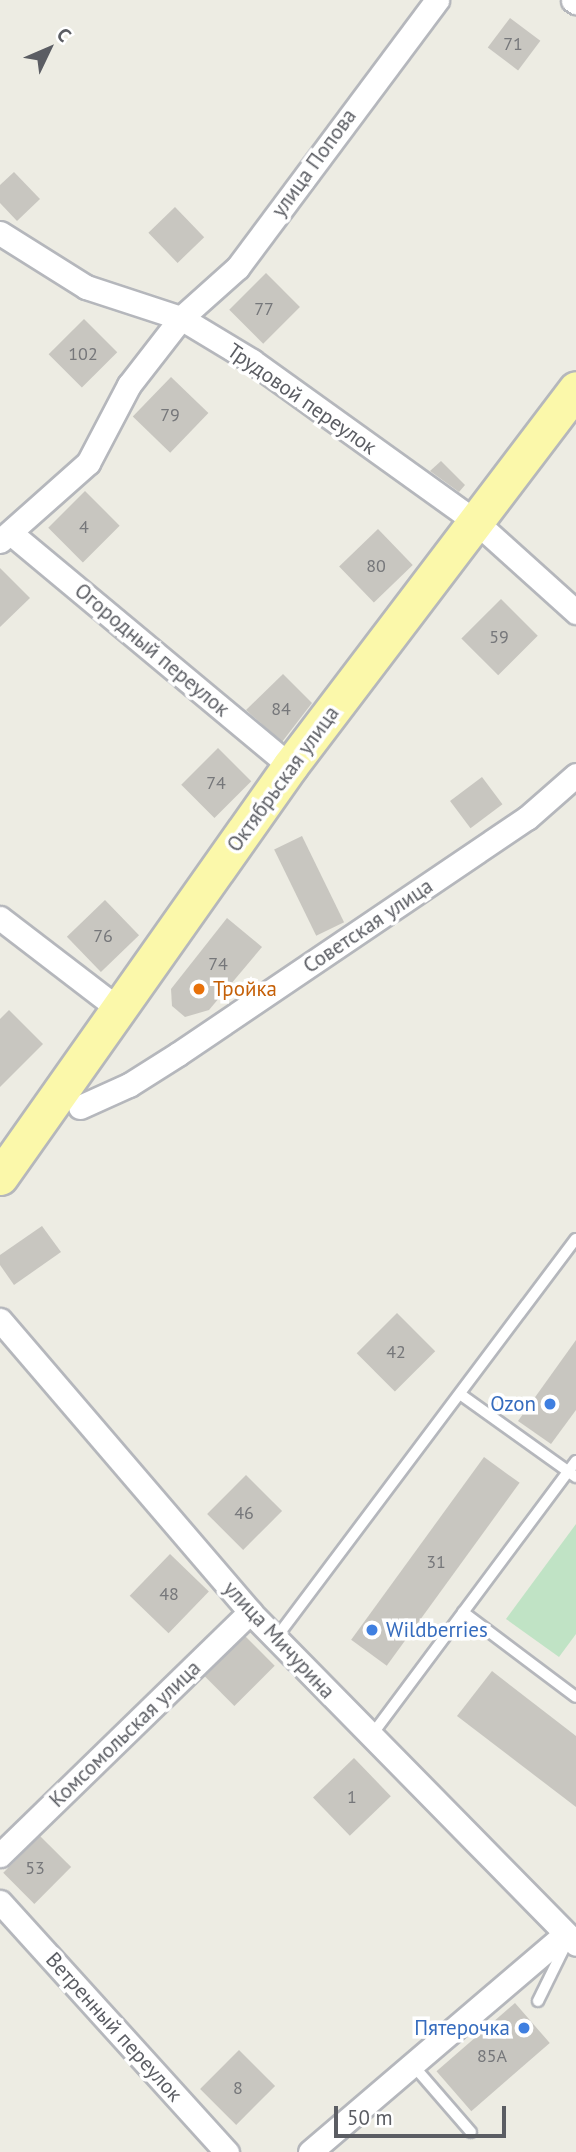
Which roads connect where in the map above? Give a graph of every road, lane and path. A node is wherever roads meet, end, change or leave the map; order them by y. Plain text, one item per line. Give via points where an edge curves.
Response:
1 (437, 0) edge
2 (0, 233) edge
3 (181, 318) junction
4 (576, 389) edge
5 (475, 522) junction
6 (7, 538) edge
7 (576, 612) edge
8 (290, 766) junction
9 (576, 775) edge
10 (0, 918) edge
11 (121, 1011) junction
12 (80, 1107) dead end
13 (0, 1177) edge
14 (576, 1239) edge
15 (0, 1320) edge
16 (460, 1394) junction
17 (576, 1461) edge
18 (572, 1474) edge
19 (250, 1612) junction
20 (463, 1612) junction
21 (276, 1638) junction
22 (576, 1697) edge
23 (371, 1736) junction
24 (0, 1855) edge
25 (0, 1902) edge
26 (570, 1938) edge
27 (538, 2001) dead end
28 (412, 2064) junction
29 (471, 2132) dead end
30 (227, 2152) edge
31 (310, 2152) edge

1 - 3 street, улица Попова via 238,267
2 - 3 street, Трудовой переулок via 86,287
3 - 5 street, Трудовой переулок via 252,361
3 - 6 street, улица Попова via 129,385 88,463
4 - 5 main road, Октябрьская улица
5 - 7 street, Трудовой переулок
5 - 8 main road, Октябрьская улица
6 - 8 street, Огородный переулок
8 - 11 main road, Октябрьская улица
9 - 12 street, Советская улица via 527,818 178,1054 130,1085
10 - 11 street
11 - 13 main road, Октябрьская улица
14 - 16 lane
15 - 19 street, улица Мичурина
16 - 18 lane
16 - 21 lane
17 - 18 lane
18 - 20 lane
19 - 21 street, улица Мичурина
19 - 24 street, Комсомольская улица
20 - 22 lane
20 - 23 lane
21 - 23 street, улица Мичурина
23 - 26 street, улица Мичурина
25 - 30 street, Ветренный переулок
26 - 27 lane
26 - 28 street
28 - 29 lane
28 - 31 street

